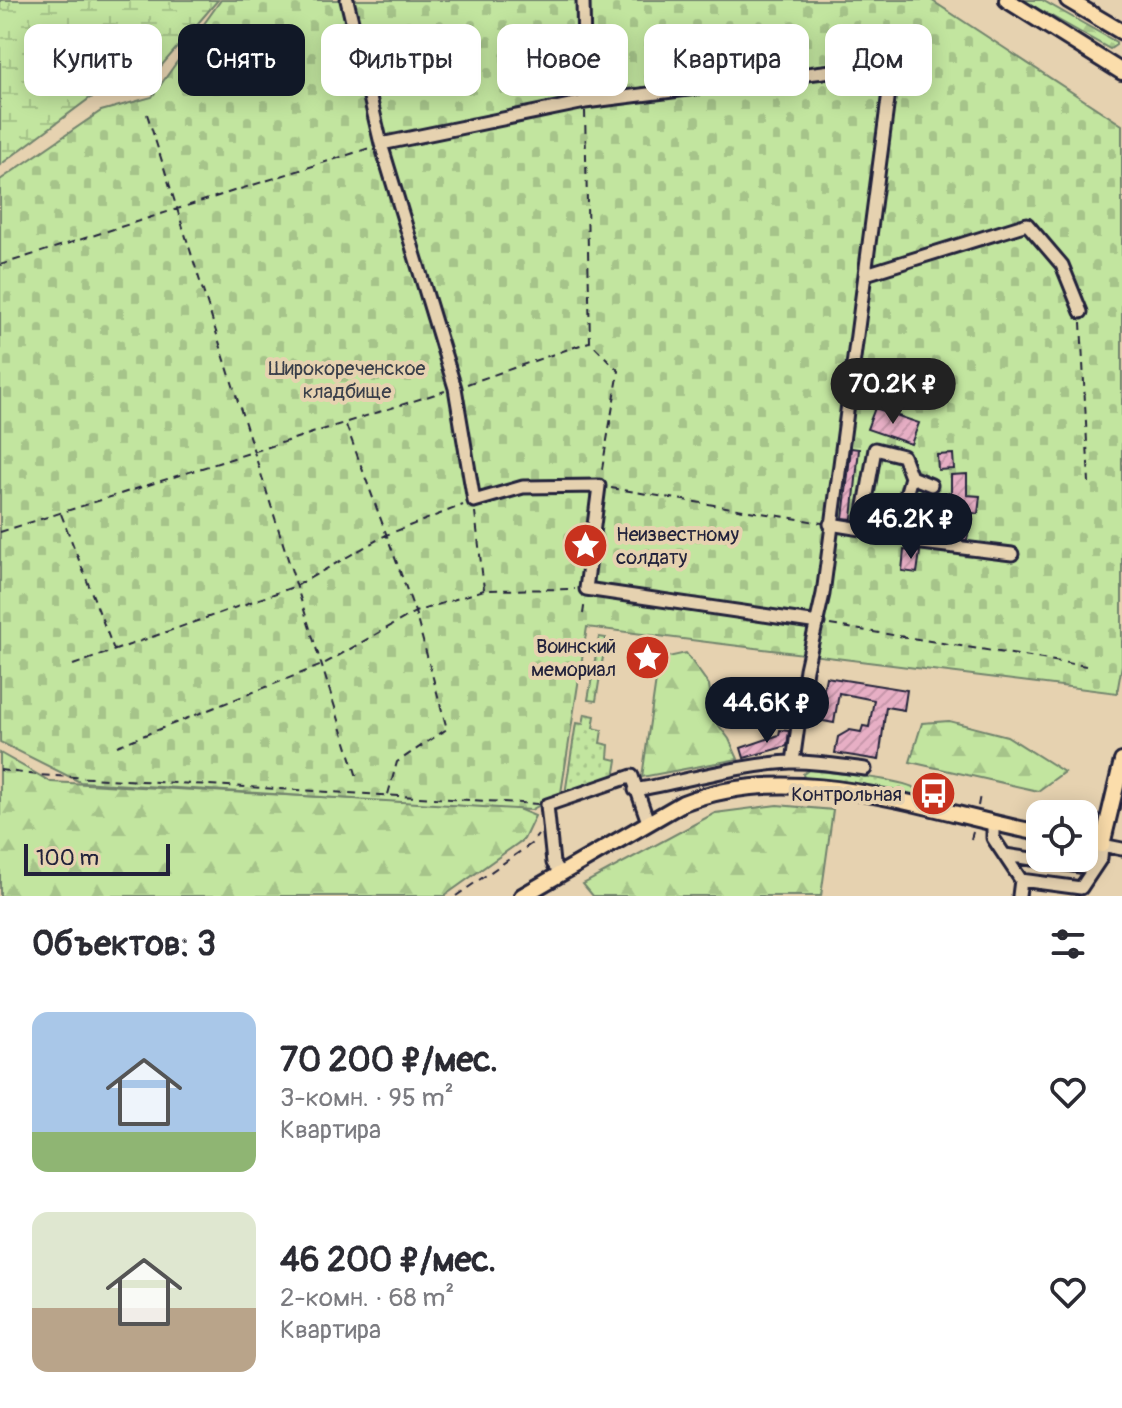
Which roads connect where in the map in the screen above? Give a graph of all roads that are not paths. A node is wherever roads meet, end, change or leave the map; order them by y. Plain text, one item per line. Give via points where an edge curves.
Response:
1 (347, 0) edge
2 (583, 0) edge
3 (1007, 0) edge
4 (1068, 0) edge
5 (1122, 32) edge
6 (1122, 72) edge
7 (585, 102) junction
8 (381, 144) junction
9 (866, 274) junction
10 (1081, 312) road end
11 (911, 477) junction
12 (931, 485) dead end
13 (867, 504) junction
14 (902, 510) junction
15 (830, 524) junction
16 (1012, 554) dead end
17 (818, 623) junction
18 (1122, 761) edge
19 (793, 762) junction
20 (865, 769) dead end
21 (635, 790) junction
22 (648, 822) junction
23 (993, 831) junction
24 (1026, 832) edge
25 (1098, 844) edge
26 (1102, 845) junction
27 (1122, 849) edge
28 (1005, 855) junction
29 (1026, 858) edge
30 (1098, 862) edge
31 (559, 872) junction
32 (1091, 872) edge
33 (1021, 880) junction
34 (1081, 892) edge
35 (522, 896) edge
36 (1019, 896) edge

1 - 8 street
2 - 7 street
3 - 6 main road
4 - 5 main road
7 - 8 street
7 - 9 street via 871,66 885,73 890,84
8 - 17 street via 455,388 474,501 523,487 599,486 586,589
9 - 10 street via 1027,224 1062,265
9 - 15 street
11 - 12 street
11 - 13 street via 903,456 875,449
11 - 14 street
13 - 14 street
13 - 15 street via 861,529
14 - 16 street via 914,542
15 - 17 street
17 - 19 street
18 - 26 main road
19 - 20 street
19 - 21 street
21 - 22 street
21 - 31 street via 632,776 547,805 553,863
22 - 23 main road via 704,795 775,786 897,801
22 - 31 main road
23 - 24 main road
23 - 28 street
25 - 26 main road
26 - 27 street
26 - 30 street
28 - 29 street
28 - 33 street
31 - 35 main road
32 - 34 street
33 - 34 street
33 - 36 street

